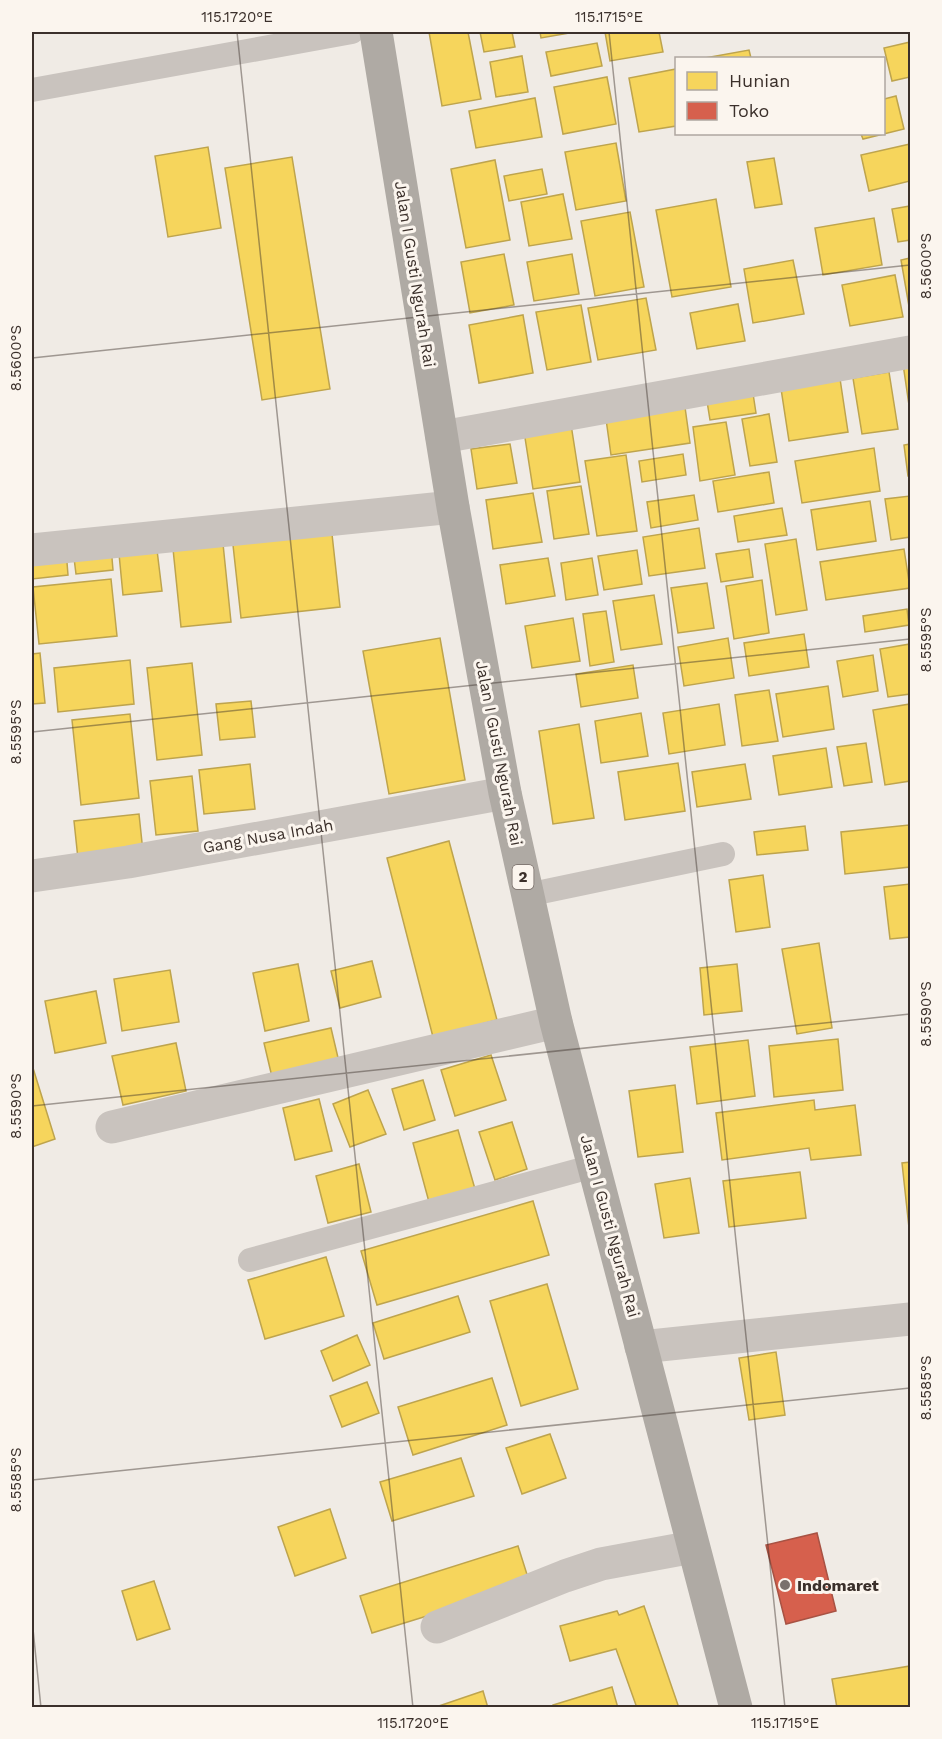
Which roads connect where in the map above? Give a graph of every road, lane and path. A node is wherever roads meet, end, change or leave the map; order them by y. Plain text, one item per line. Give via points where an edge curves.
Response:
1 (352, 32) edge
2 (376, 32) edge
3 (32, 90) edge
4 (910, 352) edge
5 (442, 437) junction
6 (453, 507) junction
7 (32, 550) edge
8 (505, 793) junction
9 (723, 854) dead end
10 (32, 876) edge
11 (527, 895) junction
12 (556, 1022) junction
13 (112, 1127) dead end
14 (594, 1166) junction
15 (250, 1260) dead end
16 (910, 1319) edge
17 (641, 1347) junction
18 (693, 1547) junction
19 (437, 1627) dead end
20 (736, 1707) edge

1 - 3 lane
2 - 5 highway, Jalan I Gusti Ngurah Rai / 2
4 - 5 street
5 - 6 highway, Jalan I Gusti Ngurah Rai / 2
6 - 7 street
6 - 8 highway, Jalan I Gusti Ngurah Rai / 2
8 - 10 street, Gang Nusa Indah
8 - 11 highway, Jalan I Gusti Ngurah Rai / 2
9 - 11 lane
11 - 12 highway, Jalan I Gusti Ngurah Rai / 2
12 - 13 street
12 - 14 highway, Jalan I Gusti Ngurah Rai / 2
14 - 15 lane
14 - 17 highway, Jalan I Gusti Ngurah Rai / 2
16 - 17 street
17 - 18 highway, Jalan I Gusti Ngurah Rai / 2
18 - 19 street via 601,1564
18 - 20 highway, Jalan I Gusti Ngurah Rai / 2

